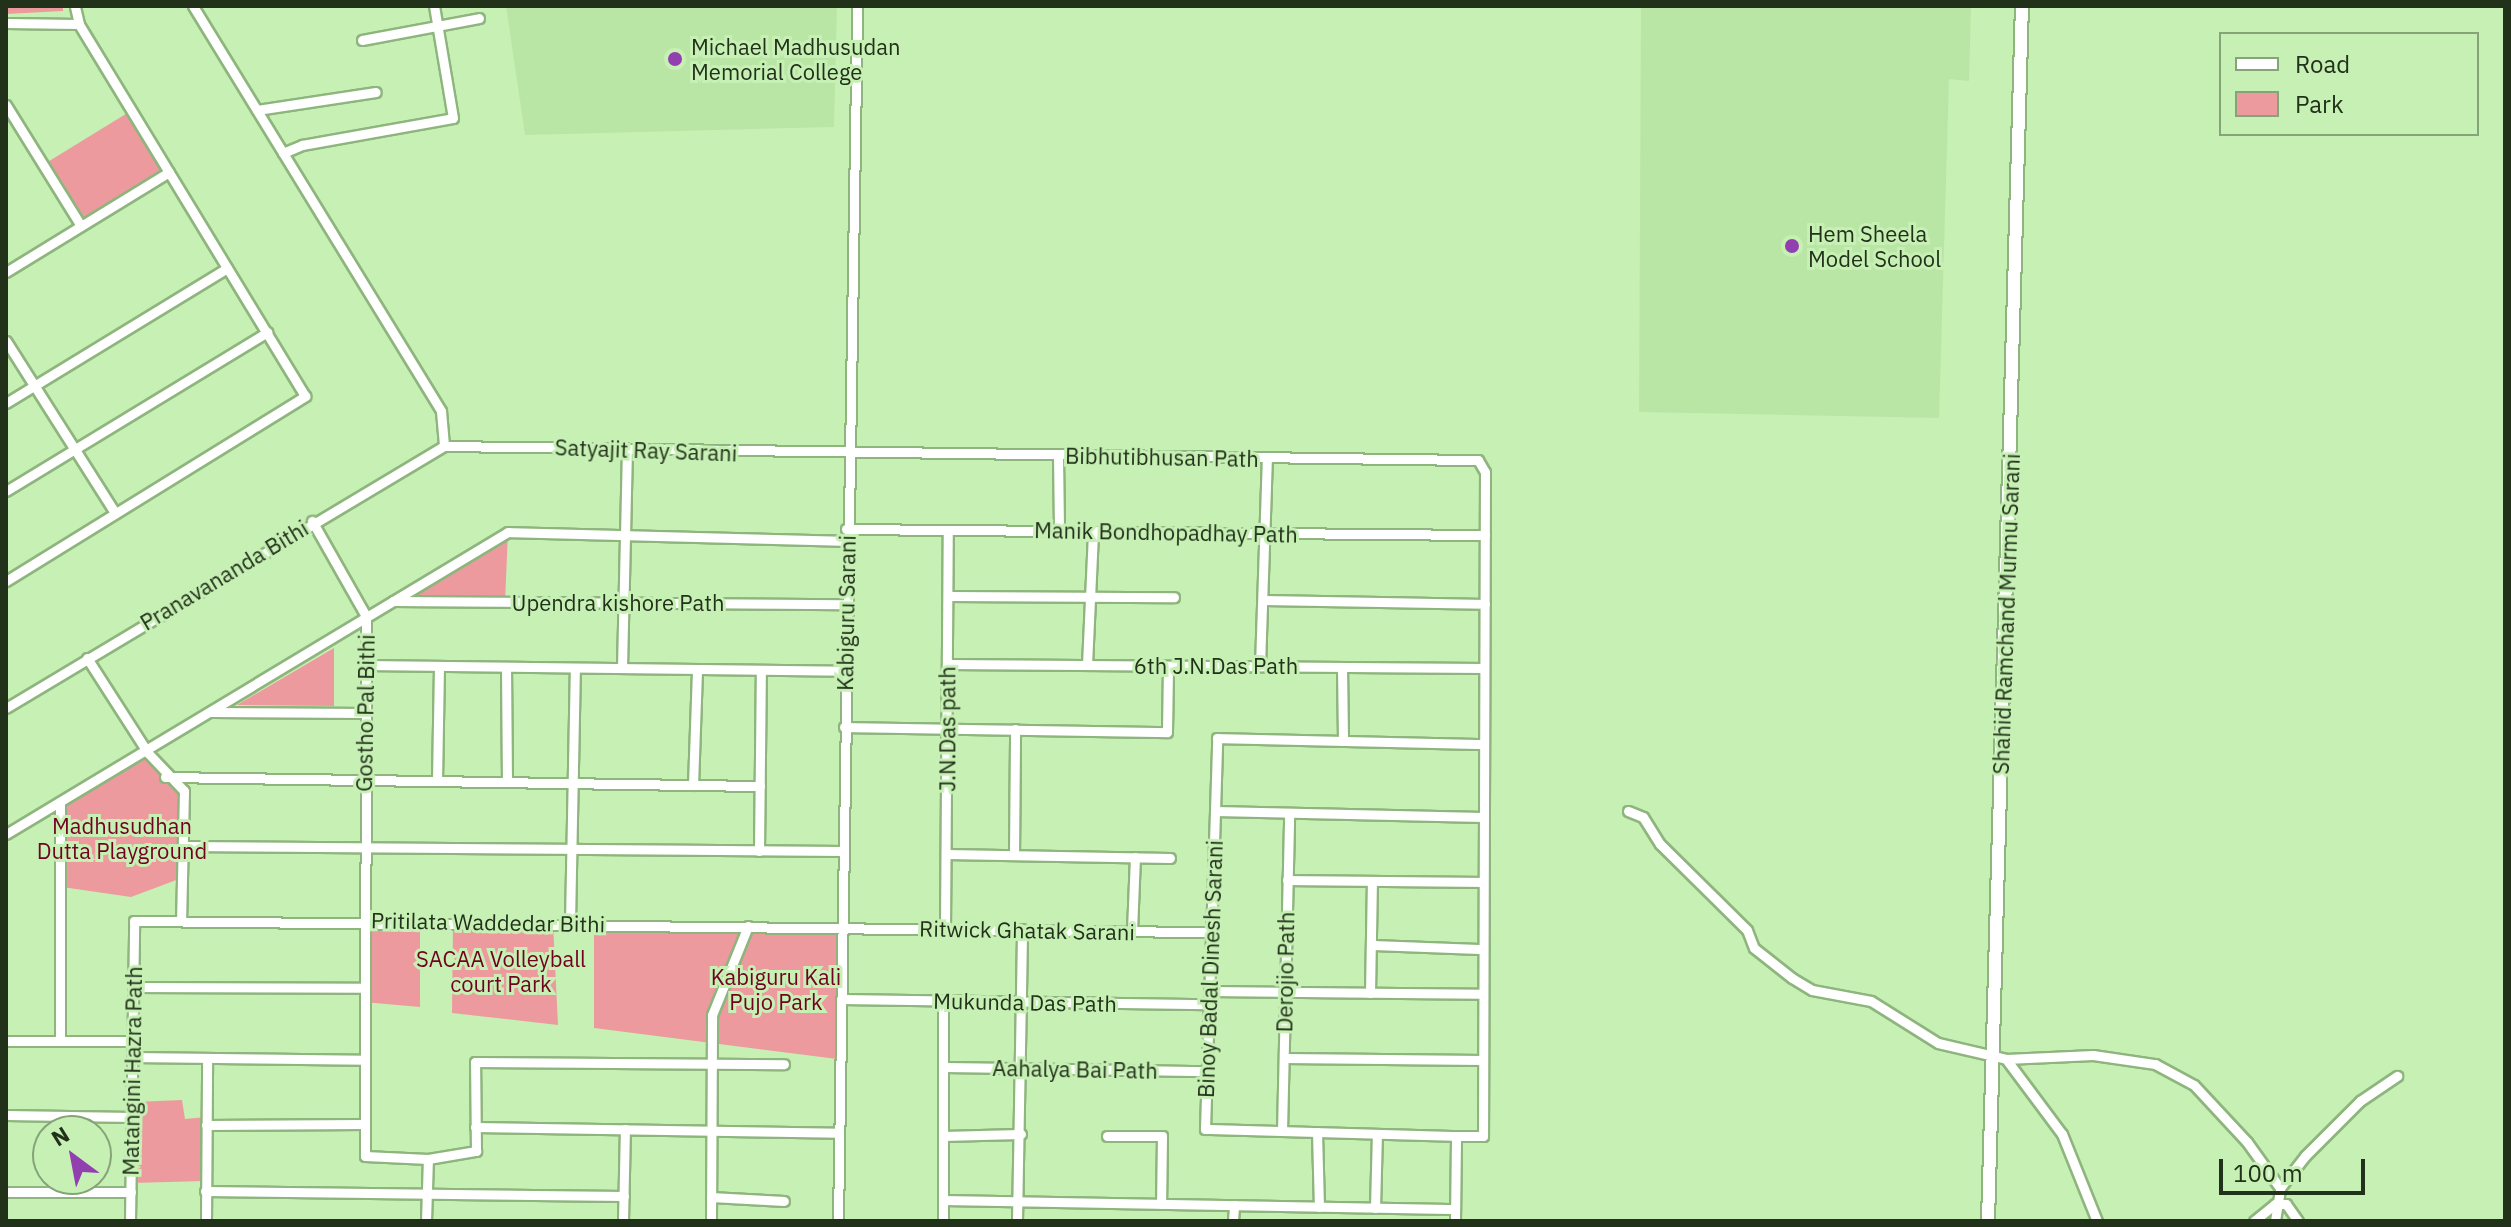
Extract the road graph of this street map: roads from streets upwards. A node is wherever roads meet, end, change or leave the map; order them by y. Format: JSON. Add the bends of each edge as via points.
{"nodes":[{"id":1,"x":75,"y":6,"type":"edge"},
{"id":2,"x":193,"y":6,"type":"edge"},
{"id":3,"x":434,"y":6,"type":"edge"},
{"id":4,"x":857,"y":6,"type":"edge"},
{"id":5,"x":2022,"y":6,"type":"edge"},
{"id":6,"x":479,"y":18,"type":"dead end"},
{"id":7,"x":6,"y":23,"type":"edge"},
{"id":8,"x":79,"y":24,"type":"junction"},
{"id":9,"x":437,"y":26,"type":"junction"},
{"id":10,"x":362,"y":40,"type":"dead end"},
{"id":11,"x":376,"y":92,"type":"dead end"},
{"id":12,"x":6,"y":105,"type":"edge"},
{"id":13,"x":257,"y":110,"type":"junction"},
{"id":14,"x":283,"y":153,"type":"junction"},
{"id":15,"x":169,"y":172,"type":"junction"},
{"id":16,"x":81,"y":226,"type":"junction"},
{"id":17,"x":227,"y":268,"type":"junction"},
{"id":18,"x":6,"y":272,"type":"edge"},
{"id":19,"x":267,"y":332,"type":"junction"},
{"id":20,"x":6,"y":341,"type":"edge"},
{"id":21,"x":35,"y":385,"type":"junction"},
{"id":22,"x":6,"y":403,"type":"edge"},
{"id":23,"x":444,"y":446,"type":"junction"},
{"id":24,"x":75,"y":449,"type":"junction"},
{"id":25,"x":627,"y":450,"type":"junction"},
{"id":26,"x":847,"y":455,"type":"junction"},
{"id":27,"x":1058,"y":456,"type":"junction"},
{"id":28,"x":1267,"y":458,"type":"junction"},
{"id":29,"x":6,"y":491,"type":"edge"},
{"id":30,"x":115,"y":513,"type":"junction"},
{"id":31,"x":312,"y":521,"type":"junction"},
{"id":32,"x":846,"y":529,"type":"junction"},
{"id":33,"x":948,"y":530,"type":"junction"},
{"id":34,"x":1059,"y":531,"type":"junction"},
{"id":35,"x":1093,"y":531,"type":"junction"},
{"id":36,"x":1265,"y":533,"type":"junction"},
{"id":37,"x":627,"y":535,"type":"junction"},
{"id":38,"x":1485,"y":535,"type":"junction"},
{"id":39,"x":846,"y":541,"type":"junction"},
{"id":40,"x":6,"y":581,"type":"edge"},
{"id":41,"x":948,"y":596,"type":"junction"},
{"id":42,"x":1090,"y":597,"type":"junction"},
{"id":43,"x":1174,"y":597,"type":"dead end"},
{"id":44,"x":1263,"y":600,"type":"junction"},
{"id":45,"x":391,"y":601,"type":"junction"},
{"id":46,"x":623,"y":603,"type":"junction"},
{"id":47,"x":846,"y":604,"type":"junction"},
{"id":48,"x":1485,"y":604,"type":"junction"},
{"id":49,"x":366,"y":616,"type":"junction"},
{"id":50,"x":87,"y":658,"type":"junction"},
{"id":51,"x":947,"y":664,"type":"junction"},
{"id":52,"x":365,"y":665,"type":"junction"},
{"id":53,"x":1087,"y":665,"type":"junction"},
{"id":54,"x":439,"y":666,"type":"junction"},
{"id":55,"x":1168,"y":666,"type":"junction"},
{"id":56,"x":1260,"y":666,"type":"junction"},
{"id":57,"x":506,"y":667,"type":"junction"},
{"id":58,"x":1342,"y":667,"type":"junction"},
{"id":59,"x":575,"y":668,"type":"junction"},
{"id":60,"x":622,"y":668,"type":"junction"},
{"id":61,"x":1484,"y":668,"type":"junction"},
{"id":62,"x":697,"y":669,"type":"junction"},
{"id":63,"x":761,"y":670,"type":"junction"},
{"id":64,"x":845,"y":671,"type":"junction"},
{"id":65,"x":6,"y":708,"type":"edge"},
{"id":66,"x":210,"y":712,"type":"junction"},
{"id":67,"x":365,"y":713,"type":"junction"},
{"id":68,"x":844,"y":727,"type":"junction"},
{"id":69,"x":947,"y":728,"type":"junction"},
{"id":70,"x":1015,"y":729,"type":"junction"},
{"id":71,"x":1343,"y":741,"type":"junction"},
{"id":72,"x":1484,"y":744,"type":"junction"},
{"id":73,"x":146,"y":750,"type":"junction"},
{"id":74,"x":165,"y":777,"type":"junction"},
{"id":75,"x":364,"y":780,"type":"junction"},
{"id":76,"x":437,"y":781,"type":"junction"},
{"id":77,"x":507,"y":782,"type":"junction"},
{"id":78,"x":573,"y":783,"type":"junction"},
{"id":79,"x":693,"y":785,"type":"junction"},
{"id":80,"x":760,"y":786,"type":"junction"},
{"id":81,"x":60,"y":802,"type":"junction"},
{"id":82,"x":1215,"y":811,"type":"junction"},
{"id":83,"x":1628,"y":811,"type":"dead end"},
{"id":84,"x":1289,"y":813,"type":"junction"},
{"id":85,"x":1483,"y":817,"type":"junction"},
{"id":86,"x":6,"y":834,"type":"edge"},
{"id":87,"x":183,"y":846,"type":"junction"},
{"id":88,"x":364,"y":848,"type":"junction"},
{"id":89,"x":571,"y":849,"type":"junction"},
{"id":90,"x":759,"y":851,"type":"junction"},
{"id":91,"x":843,"y":851,"type":"junction"},
{"id":92,"x":946,"y":854,"type":"junction"},
{"id":93,"x":1014,"y":855,"type":"junction"},
{"id":94,"x":1135,"y":857,"type":"junction"},
{"id":95,"x":1170,"y":858,"type":"dead end"},
{"id":96,"x":1287,"y":880,"type":"junction"},
{"id":97,"x":1372,"y":881,"type":"junction"},
{"id":98,"x":1482,"y":882,"type":"junction"},
{"id":99,"x":363,"y":919,"type":"junction"},
{"id":100,"x":181,"y":920,"type":"junction"},
{"id":101,"x":134,"y":921,"type":"joint"},
{"id":102,"x":570,"y":923,"type":"junction"},
{"id":103,"x":748,"y":926,"type":"junction"},
{"id":104,"x":842,"y":927,"type":"junction"},
{"id":105,"x":945,"y":929,"type":"junction"},
{"id":106,"x":1022,"y":929,"type":"junction"},
{"id":107,"x":1132,"y":931,"type":"junction"},
{"id":108,"x":1211,"y":932,"type":"junction"},
{"id":109,"x":1371,"y":945,"type":"junction"},
{"id":110,"x":1481,"y":949,"type":"junction"},
{"id":111,"x":133,"y":987,"type":"junction"},
{"id":112,"x":363,"y":988,"type":"junction"},
{"id":113,"x":1209,"y":991,"type":"junction"},
{"id":114,"x":1285,"y":992,"type":"junction"},
{"id":115,"x":1370,"y":993,"type":"junction"},
{"id":116,"x":1481,"y":994,"type":"junction"},
{"id":117,"x":841,"y":999,"type":"junction"},
{"id":118,"x":943,"y":1001,"type":"junction"},
{"id":119,"x":1022,"y":1002,"type":"junction"},
{"id":120,"x":1209,"y":1004,"type":"junction"},
{"id":121,"x":6,"y":1041,"type":"edge"},
{"id":122,"x":60,"y":1041,"type":"junction"},
{"id":123,"x":133,"y":1041,"type":"junction"},
{"id":124,"x":1993,"y":1056,"type":"junction"},
{"id":125,"x":132,"y":1057,"type":"junction"},
{"id":126,"x":207,"y":1058,"type":"junction"},
{"id":127,"x":1284,"y":1058,"type":"junction"},
{"id":128,"x":2006,"y":1059,"type":"junction"},
{"id":129,"x":364,"y":1060,"type":"junction"},
{"id":130,"x":1482,"y":1060,"type":"junction"},
{"id":131,"x":713,"y":1064,"type":"junction"},
{"id":132,"x":784,"y":1064,"type":"dead end"},
{"id":133,"x":943,"y":1067,"type":"junction"},
{"id":134,"x":1021,"y":1068,"type":"junction"},
{"id":135,"x":1207,"y":1071,"type":"junction"},
{"id":136,"x":2397,"y":1076,"type":"dead end"},
{"id":137,"x":6,"y":1115,"type":"edge"},
{"id":138,"x":132,"y":1117,"type":"junction"},
{"id":139,"x":364,"y":1124,"type":"junction"},
{"id":140,"x":206,"y":1125,"type":"junction"},
{"id":141,"x":475,"y":1127,"type":"junction"},
{"id":142,"x":625,"y":1129,"type":"junction"},
{"id":143,"x":712,"y":1131,"type":"junction"},
{"id":144,"x":1282,"y":1131,"type":"junction"},
{"id":145,"x":1317,"y":1132,"type":"junction"},
{"id":146,"x":839,"y":1133,"type":"junction"},
{"id":147,"x":1021,"y":1134,"type":"junction"},
{"id":148,"x":1377,"y":1134,"type":"junction"},
{"id":149,"x":943,"y":1136,"type":"junction"},
{"id":150,"x":1107,"y":1136,"type":"dead end"},
{"id":151,"x":1456,"y":1136,"type":"junction"},
{"id":152,"x":428,"y":1159,"type":"junction"},
{"id":153,"x":2280,"y":1188,"type":"junction"},
{"id":154,"x":205,"y":1191,"type":"junction"},
{"id":155,"x":6,"y":1192,"type":"edge"},
{"id":156,"x":131,"y":1192,"type":"junction"},
{"id":157,"x":427,"y":1193,"type":"junction"},
{"id":158,"x":624,"y":1196,"type":"junction"},
{"id":159,"x":711,"y":1197,"type":"junction"},
{"id":160,"x":943,"y":1200,"type":"junction"},
{"id":161,"x":784,"y":1201,"type":"dead end"},
{"id":162,"x":1017,"y":1202,"type":"junction"},
{"id":163,"x":1161,"y":1204,"type":"junction"},
{"id":164,"x":2275,"y":1204,"type":"junction"},
{"id":165,"x":1234,"y":1205,"type":"junction"},
{"id":166,"x":1319,"y":1207,"type":"junction"},
{"id":167,"x":1375,"y":1208,"type":"junction"},
{"id":168,"x":1455,"y":1209,"type":"junction"},
{"id":169,"x":130,"y":1221,"type":"edge"},
{"id":170,"x":206,"y":1221,"type":"edge"},
{"id":171,"x":426,"y":1221,"type":"edge"},
{"id":172,"x":623,"y":1221,"type":"edge"},
{"id":173,"x":711,"y":1221,"type":"edge"},
{"id":174,"x":838,"y":1221,"type":"edge"},
{"id":175,"x":943,"y":1221,"type":"edge"},
{"id":176,"x":1017,"y":1221,"type":"edge"},
{"id":177,"x":1233,"y":1221,"type":"edge"},
{"id":178,"x":1455,"y":1221,"type":"edge"},
{"id":179,"x":1988,"y":1221,"type":"edge"},
{"id":180,"x":2097,"y":1221,"type":"edge"},
{"id":181,"x":2254,"y":1221,"type":"edge"},
{"id":182,"x":2275,"y":1221,"type":"edge"},
{"id":183,"x":2298,"y":1221,"type":"edge"}],
"edges":[{"from":1,"to":8,"type":"street"},
{"from":2,"to":13,"type":"street"},
{"from":3,"to":9,"type":"street"},
{"from":4,"to":26,"type":"street","name":"Kabiguru Sarani"},
{"from":5,"to":124,"type":"street","name":"Shahid Ramchand Murmu Sarani"},
{"from":6,"to":9,"type":"street"},
{"from":7,"to":8,"type":"street"},
{"from":8,"to":15,"type":"street"},
{"from":9,"to":10,"type":"street"},
{"from":9,"to":14,"type":"street","via":[[453,118]]},
{"from":11,"to":13,"type":"street"},
{"from":12,"to":16,"type":"street"},
{"from":13,"to":14,"type":"street"},
{"from":14,"to":23,"type":"street","via":[[441,411]]},
{"from":15,"to":16,"type":"street"},
{"from":15,"to":17,"type":"street"},
{"from":16,"to":18,"type":"street"},
{"from":17,"to":19,"type":"street"},
{"from":17,"to":21,"type":"street"},
{"from":19,"to":24,"type":"street"},
{"from":19,"to":30,"type":"street","via":[[305,396]]},
{"from":20,"to":21,"type":"street"},
{"from":21,"to":22,"type":"street"},
{"from":21,"to":24,"type":"street"},
{"from":23,"to":25,"type":"street","name":"Satyajit Ray Sarani"},
{"from":23,"to":31,"type":"street","name":"Pranavananda Bithi"},
{"from":24,"to":29,"type":"street"},
{"from":24,"to":30,"type":"street"},
{"from":25,"to":26,"type":"street","name":"Satyajit Ray Sarani"},
{"from":25,"to":37,"type":"street"},
{"from":26,"to":27,"type":"street","name":"Bibhutibhusan Path"},
{"from":26,"to":32,"type":"street","name":"Kabiguru Sarani"},
{"from":27,"to":28,"type":"street","name":"Bibhutibhusan Path"},
{"from":27,"to":34,"type":"street"},
{"from":28,"to":36,"type":"street"},
{"from":28,"to":38,"type":"street","name":"Bibhutibhusan Path","via":[[1478,460],[1485,472]]},
{"from":30,"to":40,"type":"street"},
{"from":31,"to":49,"type":"street","name":"Gostho Pal Bithi"},
{"from":31,"to":50,"type":"street","name":"Pranavananda Bithi"},
{"from":32,"to":33,"type":"street","name":"Manik Bondhopadhay Path"},
{"from":32,"to":39,"type":"street","name":"Kabiguru Sarani"},
{"from":33,"to":34,"type":"street","name":"Manik Bondhopadhay Path"},
{"from":33,"to":41,"type":"street","name":"J.N.Das path"},
{"from":34,"to":35,"type":"street","name":"Manik Bondhopadhay Path"},
{"from":35,"to":36,"type":"street","name":"Manik Bondhopadhay Path"},
{"from":35,"to":42,"type":"street"},
{"from":36,"to":38,"type":"street","name":"Manik Bondhopadhay Path"},
{"from":36,"to":44,"type":"street"},
{"from":37,"to":39,"type":"street"},
{"from":37,"to":45,"type":"street","via":[[508,532]]},
{"from":37,"to":46,"type":"street"},
{"from":38,"to":48,"type":"street"},
{"from":39,"to":47,"type":"street","name":"Kabiguru Sarani"},
{"from":41,"to":42,"type":"street"},
{"from":41,"to":51,"type":"street","name":"J.N.Das path"},
{"from":42,"to":43,"type":"street"},
{"from":42,"to":53,"type":"street"},
{"from":44,"to":48,"type":"street"},
{"from":44,"to":56,"type":"street"},
{"from":45,"to":46,"type":"street","name":"Upendra kishore Path"},
{"from":45,"to":49,"type":"street"},
{"from":46,"to":47,"type":"street","name":"Upendra kishore Path"},
{"from":46,"to":60,"type":"street"},
{"from":47,"to":64,"type":"street","name":"Kabiguru Sarani"},
{"from":48,"to":61,"type":"street"},
{"from":49,"to":52,"type":"street","name":"Gostho Pal Bithi"},
{"from":49,"to":66,"type":"street"},
{"from":50,"to":65,"type":"street","name":"Pranavananda Bithi"},
{"from":50,"to":73,"type":"street"},
{"from":51,"to":53,"type":"street","name":"6th J.N.Das Path"},
{"from":51,"to":69,"type":"street","name":"J.N.Das path"},
{"from":52,"to":54,"type":"street"},
{"from":52,"to":67,"type":"street","name":"Gostho Pal Bithi"},
{"from":53,"to":55,"type":"street","name":"6th J.N.Das Path"},
{"from":54,"to":57,"type":"street"},
{"from":54,"to":76,"type":"street"},
{"from":55,"to":56,"type":"street","name":"6th J.N.Das Path"},
{"from":55,"to":70,"type":"street","via":[[1167,732]]},
{"from":56,"to":58,"type":"street","name":"6th J.N.Das Path"},
{"from":57,"to":59,"type":"street"},
{"from":57,"to":77,"type":"street"},
{"from":58,"to":61,"type":"street","name":"6th J.N.Das Path"},
{"from":58,"to":71,"type":"street"},
{"from":59,"to":60,"type":"street"},
{"from":59,"to":78,"type":"street"},
{"from":60,"to":62,"type":"street"},
{"from":61,"to":72,"type":"street"},
{"from":62,"to":63,"type":"street"},
{"from":62,"to":79,"type":"street"},
{"from":63,"to":64,"type":"street"},
{"from":63,"to":80,"type":"street"},
{"from":64,"to":68,"type":"street","name":"Kabiguru Sarani"},
{"from":66,"to":67,"type":"street"},
{"from":66,"to":73,"type":"street"},
{"from":67,"to":75,"type":"street","name":"Gostho Pal Bithi"},
{"from":68,"to":69,"type":"street"},
{"from":68,"to":91,"type":"street","name":"Kabiguru Sarani"},
{"from":69,"to":70,"type":"street"},
{"from":69,"to":92,"type":"street","name":"J.N.Das path"},
{"from":70,"to":93,"type":"street"},
{"from":71,"to":72,"type":"street","name":"Binoy Badal Dinesh Sarani"},
{"from":71,"to":82,"type":"street","name":"Binoy Badal Dinesh Sarani","via":[[1217,738]]},
{"from":72,"to":85,"type":"street"},
{"from":73,"to":74,"type":"street"},
{"from":73,"to":81,"type":"street"},
{"from":74,"to":75,"type":"street"},
{"from":74,"to":87,"type":"street","via":[[184,791]]},
{"from":75,"to":76,"type":"street"},
{"from":75,"to":88,"type":"street","name":"Gostho Pal Bithi"},
{"from":76,"to":77,"type":"street"},
{"from":77,"to":78,"type":"street"},
{"from":78,"to":79,"type":"street"},
{"from":78,"to":89,"type":"street"},
{"from":79,"to":80,"type":"street"},
{"from":80,"to":90,"type":"street"},
{"from":81,"to":86,"type":"street"},
{"from":81,"to":122,"type":"street"},
{"from":82,"to":84,"type":"street"},
{"from":82,"to":108,"type":"street","name":"Binoy Badal Dinesh Sarani"},
{"from":83,"to":124,"type":"street","via":[[1643,817],[1660,844],[1747,930],[1754,948],[1792,978],[1812,990],[1871,1001],[1925,1038]]},
{"from":84,"to":85,"type":"street"},
{"from":84,"to":96,"type":"street","name":"Derojio Path"},
{"from":85,"to":98,"type":"street"},
{"from":87,"to":88,"type":"street"},
{"from":87,"to":100,"type":"street"},
{"from":88,"to":89,"type":"street"},
{"from":88,"to":99,"type":"street","name":"Gostho Pal Bithi"},
{"from":89,"to":90,"type":"street"},
{"from":89,"to":102,"type":"street"},
{"from":90,"to":91,"type":"street"},
{"from":91,"to":104,"type":"street","name":"Kabiguru Sarani"},
{"from":92,"to":93,"type":"street"},
{"from":92,"to":105,"type":"street","name":"J.N.Das path"},
{"from":93,"to":94,"type":"street"},
{"from":94,"to":95,"type":"street"},
{"from":94,"to":107,"type":"street"},
{"from":96,"to":97,"type":"street"},
{"from":96,"to":114,"type":"street","name":"Derojio Path"},
{"from":97,"to":98,"type":"street"},
{"from":97,"to":109,"type":"street"},
{"from":98,"to":110,"type":"street"},
{"from":99,"to":100,"type":"street","name":"Pritilata Waddedar Bithi"},
{"from":99,"to":102,"type":"street","name":"Pritilata Waddedar Bithi"},
{"from":99,"to":112,"type":"street","name":"Gostho Pal Bithi"},
{"from":100,"to":101,"type":"street","name":"Pritilata Waddedar Bithi"},
{"from":101,"to":111,"type":"street","name":"Matangini Hazra Path"},
{"from":102,"to":103,"type":"street","name":"Pritilata Waddedar Bithi"},
{"from":103,"to":104,"type":"street","name":"Pritilata Waddedar Bithi"},
{"from":103,"to":131,"type":"street","via":[[712,1015]]},
{"from":104,"to":105,"type":"street","name":"Ritwick Ghatak Sarani"},
{"from":104,"to":117,"type":"street","name":"Kabiguru Sarani"},
{"from":105,"to":106,"type":"street","name":"Ritwick Ghatak Sarani"},
{"from":106,"to":107,"type":"street","name":"Ritwick Ghatak Sarani"},
{"from":106,"to":119,"type":"street"},
{"from":107,"to":108,"type":"street","name":"Ritwick Ghatak Sarani"},
{"from":108,"to":113,"type":"street","name":"Binoy Badal Dinesh Sarani"},
{"from":109,"to":110,"type":"street"},
{"from":109,"to":115,"type":"street"},
{"from":110,"to":116,"type":"street"},
{"from":111,"to":112,"type":"street"},
{"from":111,"to":123,"type":"street","name":"Matangini Hazra Path"},
{"from":112,"to":129,"type":"street","name":"Gostho Pal Bithi"},
{"from":113,"to":114,"type":"street"},
{"from":113,"to":120,"type":"street","name":"Binoy Badal Dinesh Sarani"},
{"from":114,"to":115,"type":"street"},
{"from":114,"to":127,"type":"street","name":"Derojio Path"},
{"from":115,"to":116,"type":"street"},
{"from":116,"to":130,"type":"street"},
{"from":117,"to":118,"type":"street","name":"Mukunda Das Path"},
{"from":117,"to":146,"type":"street","name":"Kabiguru Sarani"},
{"from":118,"to":119,"type":"street","name":"Mukunda Das Path"},
{"from":118,"to":133,"type":"street"},
{"from":119,"to":120,"type":"street","name":"Mukunda Das Path"},
{"from":119,"to":134,"type":"street"},
{"from":120,"to":135,"type":"street","name":"Binoy Badal Dinesh Sarani"},
{"from":121,"to":122,"type":"street"},
{"from":122,"to":123,"type":"street"},
{"from":123,"to":125,"type":"street","name":"Matangini Hazra Path"},
{"from":124,"to":128,"type":"street"},
{"from":124,"to":179,"type":"street","name":"Shahid Ramchand Murmu Sarani"},
{"from":125,"to":126,"type":"street"},
{"from":125,"to":138,"type":"street","name":"Matangini Hazra Path"},
{"from":126,"to":129,"type":"street"},
{"from":126,"to":140,"type":"street"},
{"from":127,"to":130,"type":"street"},
{"from":127,"to":144,"type":"street","name":"Derojio Path"},
{"from":128,"to":153,"type":"street","via":[[2093,1055],[2155,1064],[2194,1085],[2247,1142]]},
{"from":128,"to":180,"type":"street","via":[[2062,1134]]},
{"from":129,"to":139,"type":"street","name":"Gostho Pal Bithi"},
{"from":130,"to":151,"type":"street","via":[[1483,1136]]},
{"from":131,"to":132,"type":"street"},
{"from":131,"to":141,"type":"street","via":[[475,1062]]},
{"from":131,"to":143,"type":"street"},
{"from":133,"to":134,"type":"street","name":"Aahalya Bai Path"},
{"from":133,"to":149,"type":"street"},
{"from":134,"to":135,"type":"street","name":"Aahalya Bai Path"},
{"from":134,"to":147,"type":"street"},
{"from":135,"to":144,"type":"street","name":"Binoy Badal Dinesh Sarani","via":[[1205,1129]]},
{"from":136,"to":153,"type":"street","via":[[2360,1101]]},
{"from":137,"to":138,"type":"street"},
{"from":138,"to":156,"type":"street","name":"Matangini Hazra Path"},
{"from":139,"to":140,"type":"street"},
{"from":139,"to":152,"type":"street","name":"Gostho Pal Bithi","via":[[365,1156]]},
{"from":140,"to":154,"type":"street"},
{"from":141,"to":142,"type":"street"},
{"from":141,"to":152,"type":"street","via":[[476,1151]]},
{"from":142,"to":143,"type":"street"},
{"from":142,"to":158,"type":"street"},
{"from":143,"to":146,"type":"street"},
{"from":143,"to":159,"type":"street"},
{"from":144,"to":145,"type":"street","name":"Binoy Badal Dinesh Sarani"},
{"from":145,"to":148,"type":"street","name":"Binoy Badal Dinesh Sarani"},
{"from":145,"to":166,"type":"street"},
{"from":146,"to":174,"type":"street","name":"Kabiguru Sarani"},
{"from":147,"to":149,"type":"street"},
{"from":147,"to":162,"type":"street"},
{"from":148,"to":151,"type":"street","name":"Binoy Badal Dinesh Sarani"},
{"from":148,"to":167,"type":"street"},
{"from":149,"to":160,"type":"street"},
{"from":150,"to":163,"type":"street","via":[[1162,1136]]},
{"from":151,"to":168,"type":"street"},
{"from":152,"to":157,"type":"street"},
{"from":153,"to":164,"type":"street"},
{"from":154,"to":157,"type":"street"},
{"from":154,"to":170,"type":"street"},
{"from":155,"to":156,"type":"street"},
{"from":156,"to":169,"type":"street","name":"Matangini Hazra Path"},
{"from":157,"to":158,"type":"street"},
{"from":157,"to":171,"type":"street"},
{"from":158,"to":172,"type":"street"},
{"from":159,"to":161,"type":"street"},
{"from":159,"to":173,"type":"street"},
{"from":160,"to":162,"type":"street"},
{"from":160,"to":175,"type":"street"},
{"from":162,"to":163,"type":"street"},
{"from":162,"to":176,"type":"street"},
{"from":163,"to":165,"type":"street"},
{"from":164,"to":181,"type":"street"},
{"from":164,"to":182,"type":"street"},
{"from":164,"to":183,"type":"street","via":[[2286,1204]]},
{"from":165,"to":166,"type":"street"},
{"from":165,"to":177,"type":"street"},
{"from":166,"to":167,"type":"street"},
{"from":167,"to":168,"type":"street"},
{"from":168,"to":178,"type":"street"}]}
